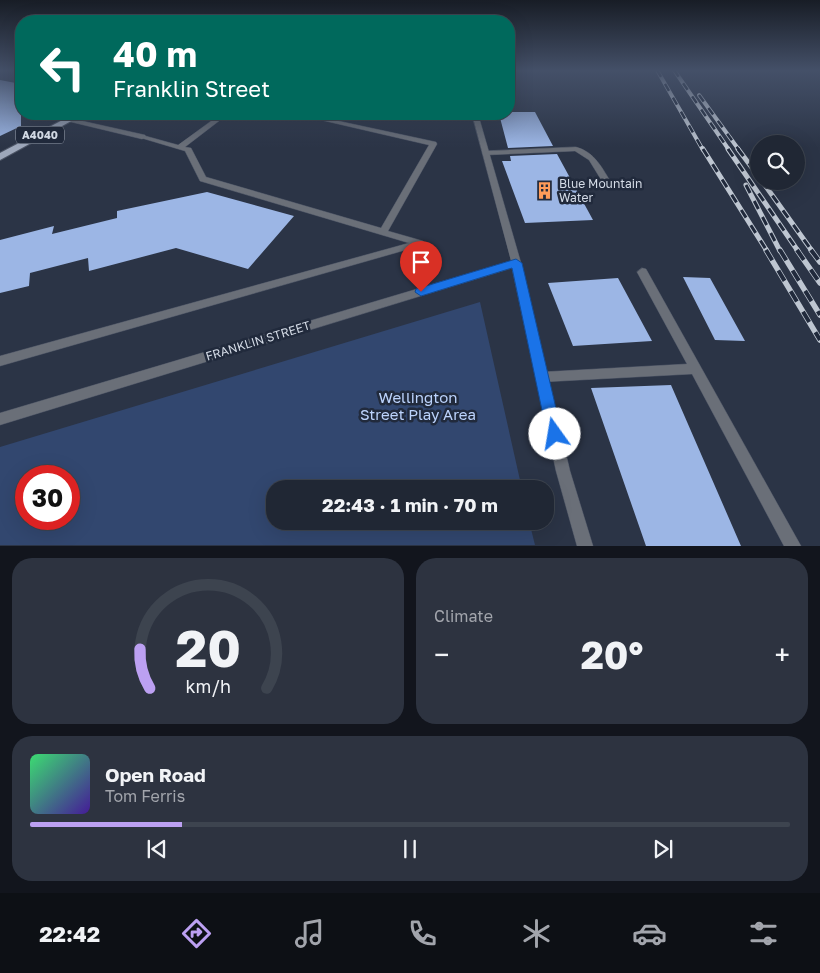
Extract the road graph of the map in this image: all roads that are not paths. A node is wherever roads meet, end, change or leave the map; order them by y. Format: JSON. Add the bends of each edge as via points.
{"nodes":[{"id":1,"x":69,"y":120,"type":"joint"},
{"id":2,"x":217,"y":120,"type":"edge"},
{"id":3,"x":325,"y":120,"type":"edge"},
{"id":4,"x":477,"y":120,"type":"edge"},
{"id":5,"x":180,"y":148,"type":"junction"},
{"id":6,"x":486,"y":153,"type":"junction"},
{"id":7,"x":0,"y":157,"type":"edge"},
{"id":8,"x":608,"y":184,"type":"dead end"},
{"id":9,"x":383,"y":232,"type":"junction"},
{"id":10,"x":516,"y":263,"type":"junction"},
{"id":11,"x":642,"y":272,"type":"dead end"},
{"id":12,"x":0,"y":361,"type":"edge"},
{"id":13,"x":695,"y":369,"type":"junction"},
{"id":14,"x":542,"y":377,"type":"junction"},
{"id":15,"x":0,"y":419,"type":"edge"},
{"id":16,"x":585,"y":546,"type":"edge"},
{"id":17,"x":794,"y":546,"type":"edge"}],
"edges":[{"from":1,"to":5,"type":"street"},
{"from":1,"to":7,"type":"main road","number":"A4040"},
{"from":2,"to":5,"type":"street"},
{"from":3,"to":9,"type":"street","via":[[433,144]]},
{"from":4,"to":6,"type":"street"},
{"from":5,"to":9,"type":"street","via":[[188,150],[203,179]]},
{"from":6,"to":8,"type":"street","via":[[584,151]]},
{"from":6,"to":10,"type":"street"},
{"from":9,"to":12,"type":"street","via":[[420,243]]},
{"from":10,"to":14,"type":"street"},
{"from":10,"to":15,"type":"street","name":"FRANKLIN STREET"},
{"from":11,"to":13,"type":"street"},
{"from":13,"to":14,"type":"street"},
{"from":13,"to":17,"type":"street"},
{"from":14,"to":16,"type":"street","via":[[563,471]]}]}
